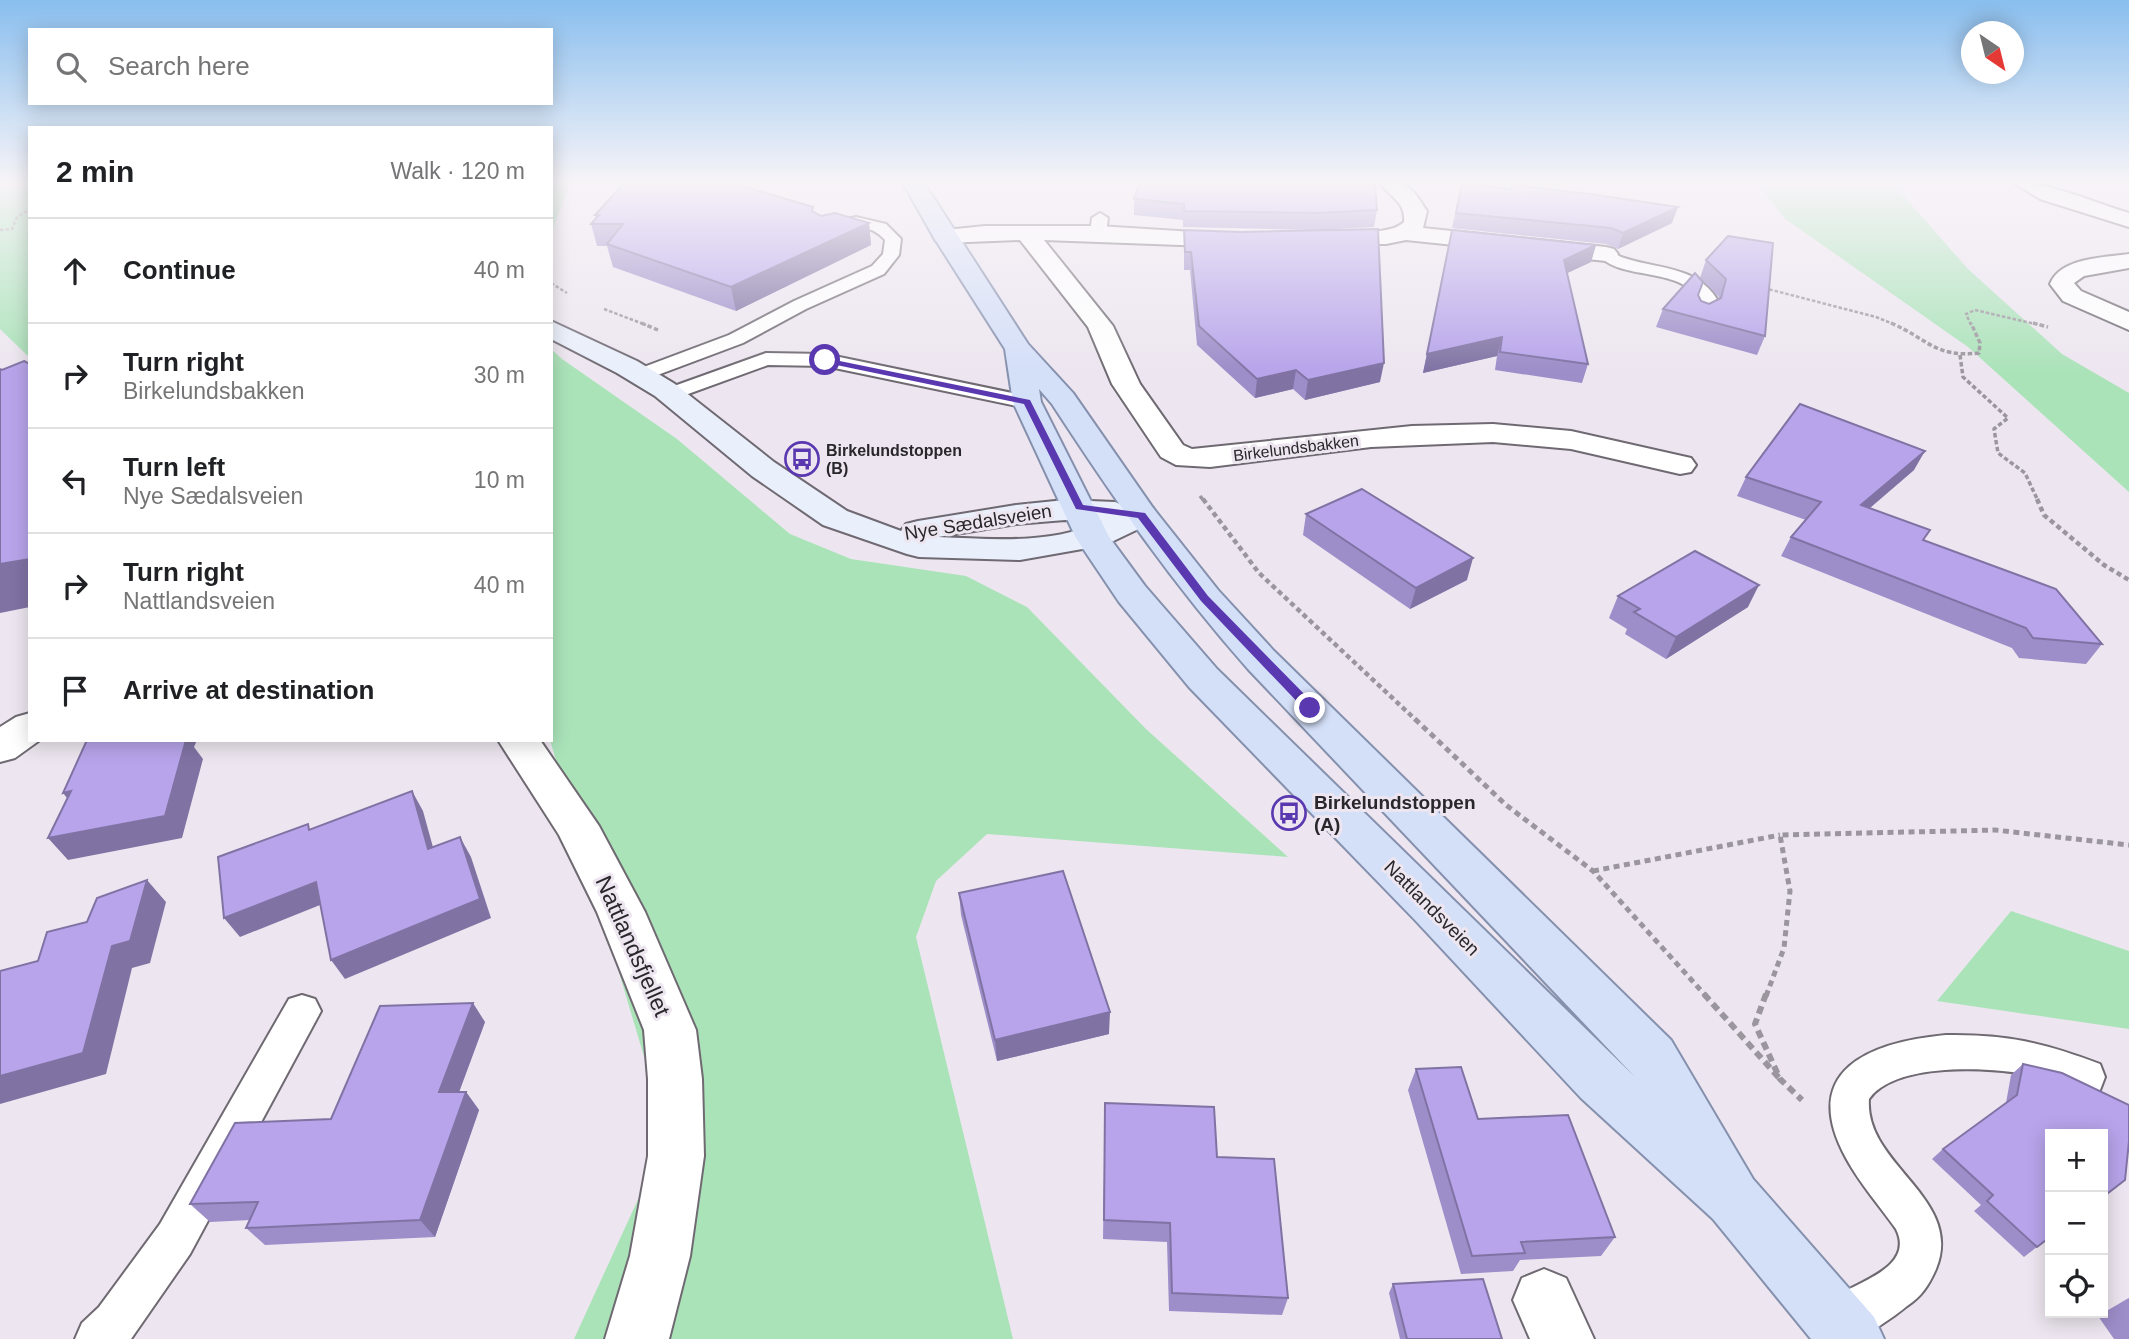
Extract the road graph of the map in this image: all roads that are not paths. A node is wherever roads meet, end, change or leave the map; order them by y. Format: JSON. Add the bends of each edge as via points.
{"nodes":[{"id":1,"x":892,"y":245,"type":"edge"},
{"id":2,"x":950,"y":245,"type":"edge"},
{"id":3,"x":1037,"y":245,"type":"edge"},
{"id":4,"x":1525,"y":245,"type":"edge"},
{"id":5,"x":1606,"y":254,"type":"joint"},
{"id":6,"x":2129,"y":261,"type":"edge"},
{"id":7,"x":1703,"y":314,"type":"edge"},
{"id":8,"x":2129,"y":322,"type":"edge"},
{"id":9,"x":553,"y":330,"type":"edge"},
{"id":10,"x":816,"y":341,"type":"dead end"},
{"id":11,"x":1018,"y":349,"type":"junction"},
{"id":12,"x":766,"y":359,"type":"junction"},
{"id":13,"x":640,"y":375,"type":"junction"},
{"id":14,"x":670,"y":394,"type":"junction"},
{"id":15,"x":1027,"y":402,"type":"junction"},
{"id":16,"x":1680,"y":465,"type":"dead end"},
{"id":17,"x":1141,"y":515,"type":"junction"},
{"id":18,"x":1086,"y":523,"type":"junction"},
{"id":19,"x":28,"y":728,"type":"edge"},
{"id":20,"x":518,"y":742,"type":"edge"},
{"id":21,"x":0,"y":747,"type":"edge"},
{"id":22,"x":302,"y":1011,"type":"dead end"},
{"id":23,"x":2086,"y":1077,"type":"dead end"},
{"id":24,"x":1733,"y":1199,"type":"junction"},
{"id":25,"x":1846,"y":1331,"type":"edge"},
{"id":26,"x":99,"y":1339,"type":"edge"},
{"id":27,"x":637,"y":1339,"type":"edge"}],
"edges":[{"from":1,"to":13,"type":"lane","via":[[891,255],[878,270],[736,339]]},
{"from":2,"to":11,"type":"main road"},
{"from":3,"to":16,"type":"street","name":"Birkelundsbakken","via":[[1100,326],[1126,384],[1157,433],[1172,452],[1187,458],[1411,434],[1473,433],[1588,442]]},
{"from":4,"to":5,"type":"street"},
{"from":5,"to":7,"type":"lane","via":[[1703,289],[1708,299]]},
{"from":6,"to":8,"type":"street","via":[[2077,270],[2065,275],[2062,284],[2073,296]]},
{"from":9,"to":13,"type":"main road","name":"Nye Sædalsveien"},
{"from":10,"to":12,"type":"lane"},
{"from":11,"to":15,"type":"main road"},
{"from":11,"to":17,"type":"main road","via":[[1063,399]]},
{"from":12,"to":14,"type":"lane"},
{"from":12,"to":15,"type":"lane","via":[[825,360]]},
{"from":13,"to":14,"type":"main road","name":"Nye Sædalsveien"},
{"from":14,"to":18,"type":"main road","name":"Nye Sædalsveien","via":[[763,469],[835,518],[860,529],[919,547],[1020,550]]},
{"from":15,"to":18,"type":"main road"},
{"from":17,"to":18,"type":"main road","name":"Nye Sædalsveien"},
{"from":17,"to":24,"type":"main road","name":"Nattlandsveien","via":[[1205,598],[1261,660],[1653,1057]]},
{"from":18,"to":24,"type":"main road","name":"Nattlandsveien","via":[[1132,593],[1203,678],[1600,1080]]},
{"from":19,"to":21,"type":"street"},
{"from":20,"to":27,"type":"street","name":"Nattlandsfjellet","via":[[577,826],[621,912],[670,1030],[676,1156],[660,1256]]},
{"from":22,"to":26,"type":"lane","via":[[175,1239]]},
{"from":23,"to":25,"type":"lane","name":"Nattlandsveien","via":[[2021,1056],[1955,1054],[1914,1057],[1857,1083],[1847,1107],[1853,1132],[1914,1220],[1920,1236],[1917,1264],[1906,1281]]},
{"from":24,"to":25,"type":"main road","name":"Nattlandsveien"}]}
